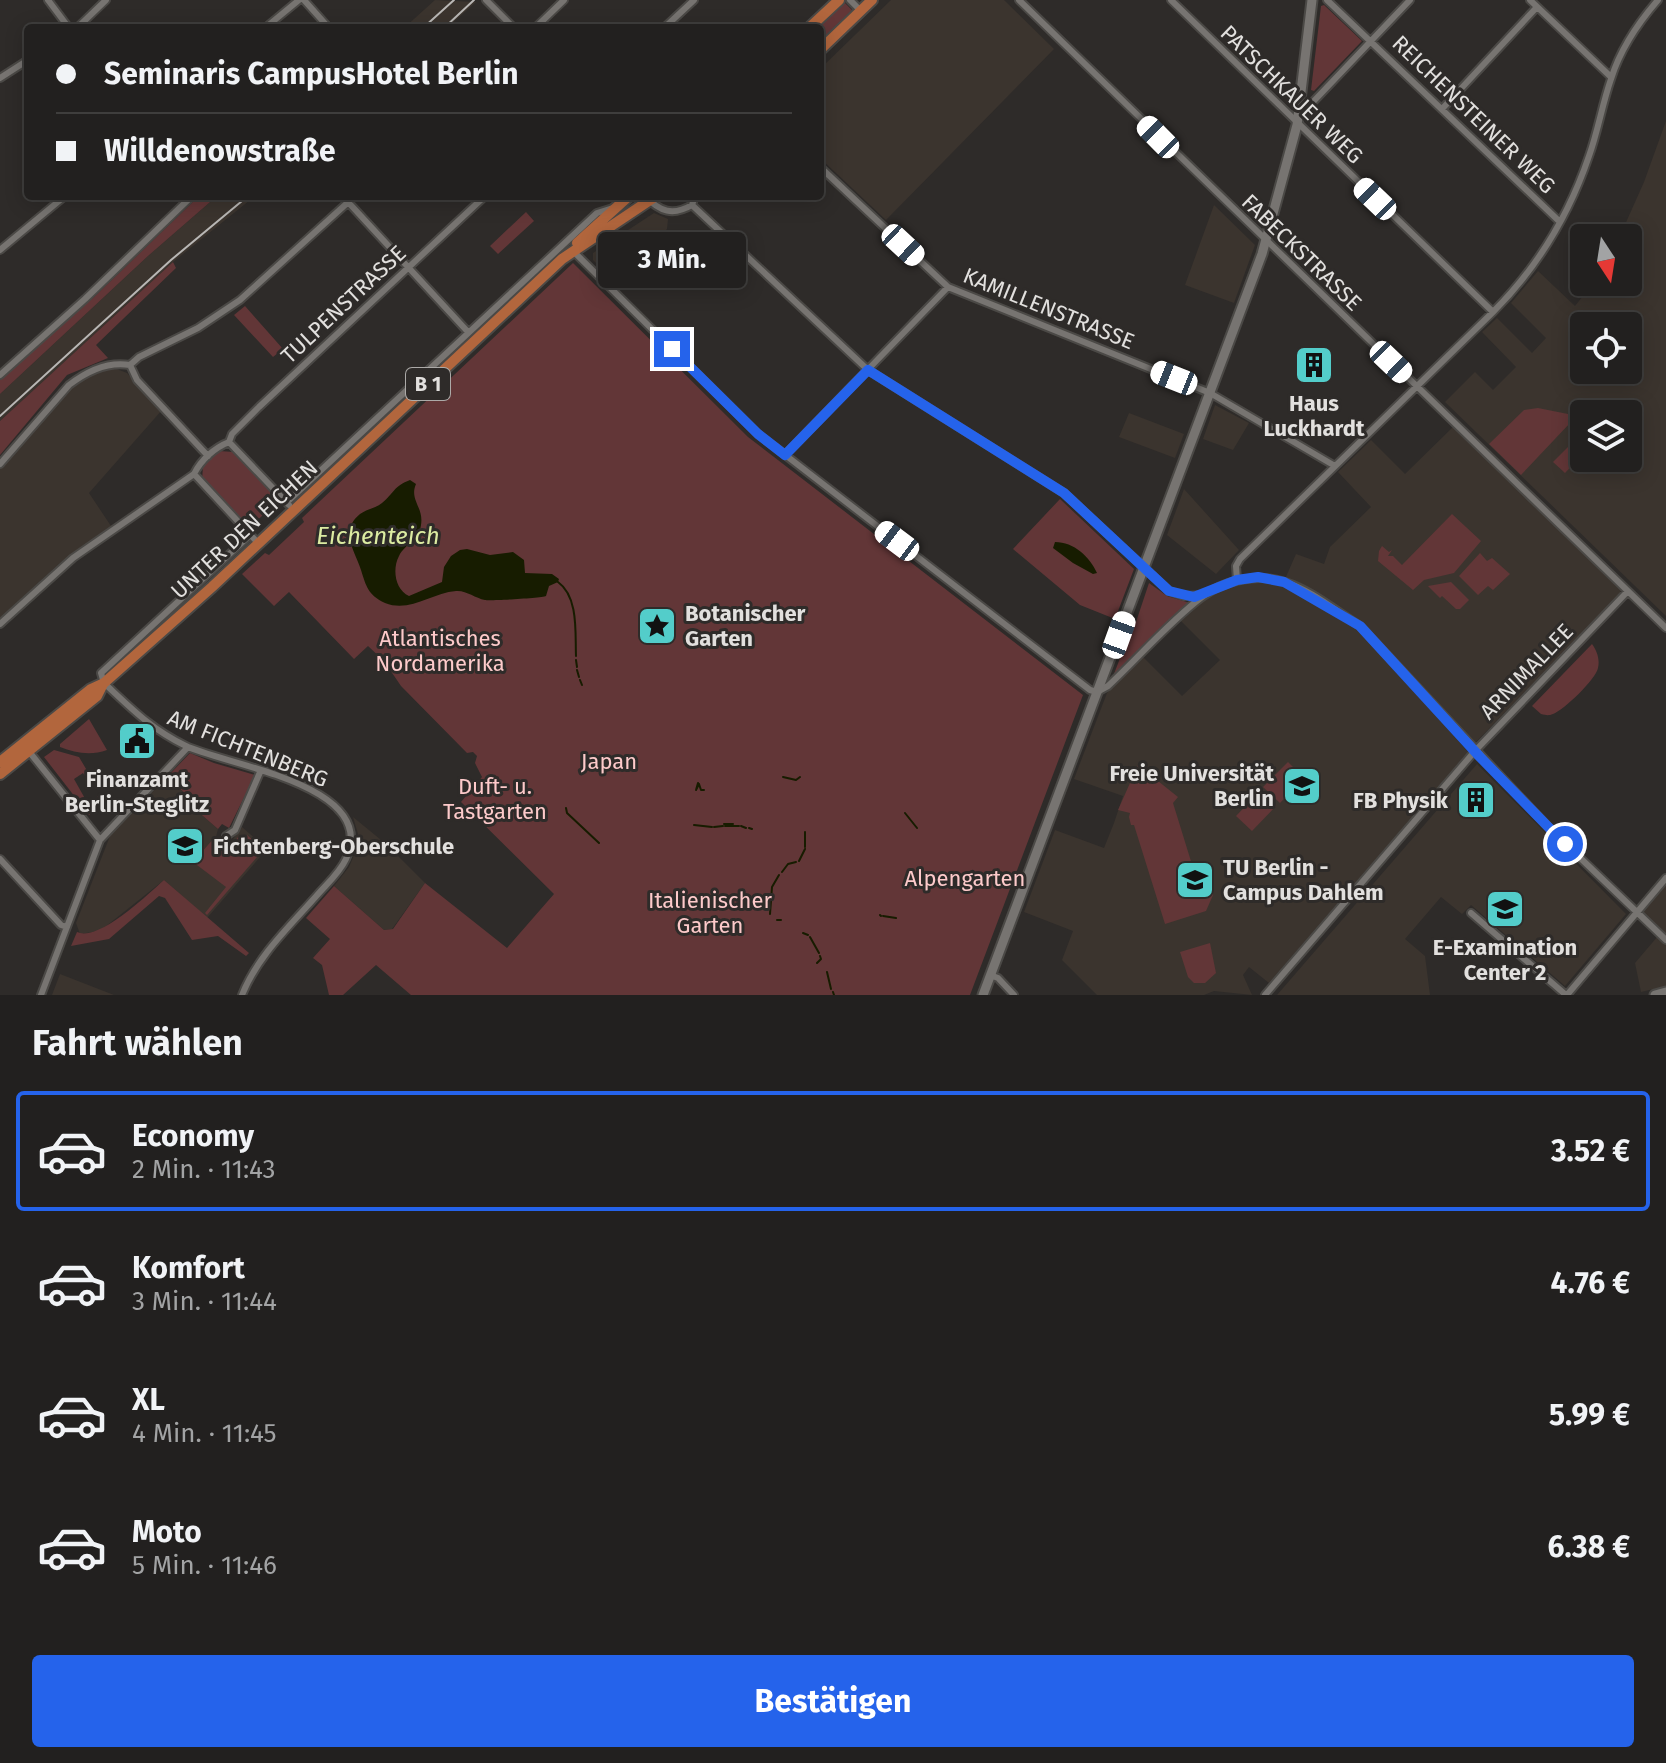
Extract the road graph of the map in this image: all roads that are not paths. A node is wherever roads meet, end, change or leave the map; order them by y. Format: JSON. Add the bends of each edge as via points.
{"nodes":[{"id":1,"x":48,"y":0,"type":"edge"},
{"id":2,"x":106,"y":0,"type":"edge"},
{"id":3,"x":302,"y":0,"type":"edge"},
{"id":4,"x":564,"y":0,"type":"edge"},
{"id":5,"x":694,"y":0,"type":"edge"},
{"id":6,"x":839,"y":0,"type":"edge"},
{"id":7,"x":850,"y":0,"type":"edge"},
{"id":8,"x":872,"y":0,"type":"edge"},
{"id":9,"x":1019,"y":0,"type":"edge"},
{"id":10,"x":1171,"y":0,"type":"edge"},
{"id":11,"x":1312,"y":0,"type":"edge"},
{"id":12,"x":1327,"y":0,"type":"edge"},
{"id":13,"x":1410,"y":0,"type":"edge"},
{"id":14,"x":1530,"y":0,"type":"edge"},
{"id":15,"x":1658,"y":0,"type":"edge"},
{"id":16,"x":488,"y":2,"type":"edge"},
{"id":17,"x":1537,"y":7,"type":"junction"},
{"id":18,"x":861,"y":11,"type":"junction"},
{"id":19,"x":66,"y":24,"type":"edge"},
{"id":20,"x":81,"y":24,"type":"edge"},
{"id":21,"x":270,"y":24,"type":"edge"},
{"id":22,"x":325,"y":24,"type":"edge"},
{"id":23,"x":510,"y":24,"type":"edge"},
{"id":24,"x":539,"y":24,"type":"edge"},
{"id":25,"x":668,"y":24,"type":"edge"},
{"id":26,"x":813,"y":24,"type":"edge"},
{"id":27,"x":1370,"y":41,"type":"junction"},
{"id":28,"x":824,"y":46,"type":"edge"},
{"id":29,"x":24,"y":63,"type":"edge"},
{"id":30,"x":1611,"y":77,"type":"junction"},
{"id":31,"x":0,"y":78,"type":"edge"},
{"id":32,"x":1300,"y":104,"type":"junction"},
{"id":33,"x":1442,"y":109,"type":"junction"},
{"id":34,"x":1297,"y":125,"type":"junction"},
{"id":35,"x":824,"y":171,"type":"edge"},
{"id":36,"x":60,"y":200,"type":"edge"},
{"id":37,"x":188,"y":200,"type":"edge"},
{"id":38,"x":350,"y":200,"type":"edge"},
{"id":39,"x":481,"y":200,"type":"edge"},
{"id":40,"x":624,"y":200,"type":"edge"},
{"id":41,"x":646,"y":200,"type":"edge"},
{"id":42,"x":652,"y":200,"type":"edge"},
{"id":43,"x":694,"y":200,"type":"edge"},
{"id":44,"x":348,"y":202,"type":"junction"},
{"id":45,"x":692,"y":205,"type":"junction"},
{"id":46,"x":616,"y":207,"type":"junction"},
{"id":47,"x":1560,"y":222,"type":"junction"},
{"id":48,"x":1266,"y":242,"type":"junction"},
{"id":49,"x":0,"y":250,"type":"edge"},
{"id":50,"x":570,"y":253,"type":"junction"},
{"id":51,"x":409,"y":267,"type":"junction"},
{"id":52,"x":948,"y":287,"type":"junction"},
{"id":53,"x":1493,"y":312,"type":"junction"},
{"id":54,"x":468,"y":332,"type":"junction"},
{"id":55,"x":130,"y":365,"type":"junction"},
{"id":56,"x":868,"y":370,"type":"junction"},
{"id":57,"x":0,"y":375,"type":"edge"},
{"id":58,"x":1416,"y":386,"type":"junction"},
{"id":59,"x":1210,"y":393,"type":"junction"},
{"id":60,"x":229,"y":442,"type":"junction"},
{"id":61,"x":785,"y":455,"type":"junction"},
{"id":62,"x":208,"y":456,"type":"junction"},
{"id":63,"x":0,"y":464,"type":"edge"},
{"id":64,"x":1335,"y":466,"type":"junction"},
{"id":65,"x":194,"y":474,"type":"junction"},
{"id":66,"x":290,"y":506,"type":"junction"},
{"id":67,"x":254,"y":539,"type":"junction"},
{"id":68,"x":1144,"y":568,"type":"junction"},
{"id":69,"x":1237,"y":580,"type":"junction"},
{"id":70,"x":1628,"y":591,"type":"junction"},
{"id":71,"x":1204,"y":595,"type":"junction"},
{"id":72,"x":0,"y":624,"type":"edge"},
{"id":73,"x":1666,"y":628,"type":"edge"},
{"id":74,"x":104,"y":683,"type":"junction"},
{"id":75,"x":1097,"y":692,"type":"junction"},
{"id":76,"x":26,"y":747,"type":"junction"},
{"id":77,"x":188,"y":747,"type":"junction"},
{"id":78,"x":1475,"y":751,"type":"junction"},
{"id":79,"x":0,"y":762,"type":"edge"},
{"id":80,"x":261,"y":770,"type":"junction"},
{"id":81,"x":0,"y":774,"type":"edge"},
{"id":82,"x":226,"y":836,"type":"dead end"},
{"id":83,"x":100,"y":840,"type":"junction"},
{"id":84,"x":1,"y":861,"type":"edge"},
{"id":85,"x":1666,"y":878,"type":"edge"},
{"id":86,"x":1471,"y":913,"type":"dead end"},
{"id":87,"x":1636,"y":913,"type":"junction"},
{"id":88,"x":67,"y":927,"type":"junction"},
{"id":89,"x":1666,"y":940,"type":"edge"},
{"id":90,"x":990,"y":975,"type":"junction"},
{"id":91,"x":1666,"y":992,"type":"edge"},
{"id":92,"x":41,"y":995,"type":"edge"},
{"id":93,"x":242,"y":995,"type":"edge"},
{"id":94,"x":983,"y":995,"type":"edge"},
{"id":95,"x":1014,"y":995,"type":"edge"},
{"id":96,"x":1265,"y":995,"type":"edge"},
{"id":97,"x":1566,"y":995,"type":"edge"},
{"id":98,"x":1655,"y":995,"type":"edge"}],
"edges":[{"from":1,"to":19,"type":"street"},
{"from":2,"to":20,"type":"street"},
{"from":3,"to":21,"type":"street"},
{"from":3,"to":22,"type":"street"},
{"from":4,"to":24,"type":"street"},
{"from":5,"to":25,"type":"street"},
{"from":6,"to":26,"type":"main road"},
{"from":7,"to":18,"type":"street"},
{"from":8,"to":18,"type":"main road"},
{"from":9,"to":48,"type":"street","name":"FABECKSTRASSE"},
{"from":10,"to":34,"type":"street","name":"PATSCHKAUER WEG"},
{"from":11,"to":32,"type":"main road"},
{"from":12,"to":27,"type":"street","name":"REICHENSTEINER WEG"},
{"from":13,"to":27,"type":"street"},
{"from":14,"to":17,"type":"street"},
{"from":15,"to":30,"type":"street","via":[[1626,43]]},
{"from":16,"to":23,"type":"street"},
{"from":17,"to":30,"type":"street"},
{"from":17,"to":33,"type":"street"},
{"from":18,"to":28,"type":"main road"},
{"from":27,"to":32,"type":"street","via":[[1311,104]]},
{"from":27,"to":33,"type":"street","name":"REICHENSTEINER WEG"},
{"from":29,"to":31,"type":"street"},
{"from":30,"to":47,"type":"street","via":[[1590,156]]},
{"from":32,"to":34,"type":"main road"},
{"from":33,"to":47,"type":"street","name":"REICHENSTEINER WEG"},
{"from":34,"to":48,"type":"main road"},
{"from":34,"to":53,"type":"street","name":"PATSCHKAUER WEG"},
{"from":35,"to":52,"type":"street","name":"KAMILLENSTRASSE"},
{"from":36,"to":49,"type":"street"},
{"from":37,"to":57,"type":"street"},
{"from":38,"to":44,"type":"street"},
{"from":39,"to":51,"type":"street","name":"TULPENSTRASSE"},
{"from":40,"to":46,"type":"main road","name":"UNTER DEN EICHEN","number":"B 1"},
{"from":41,"to":50,"type":"main road","name":"UNTER DEN EICHEN","number":"B 1"},
{"from":42,"to":45,"type":"street","via":[[670,212]]},
{"from":43,"to":45,"type":"street"},
{"from":44,"to":51,"type":"street"},
{"from":44,"to":55,"type":"street","via":[[240,300]]},
{"from":45,"to":56,"type":"street"},
{"from":46,"to":50,"type":"main road","name":"UNTER DEN EICHEN","number":"B 1"},
{"from":46,"to":54,"type":"street","name":"UNTER DEN EICHEN","via":[[597,213]]},
{"from":47,"to":53,"type":"street","via":[[1529,272]]},
{"from":48,"to":58,"type":"street","name":"FABECKSTRASSE"},
{"from":48,"to":59,"type":"main road"},
{"from":50,"to":61,"type":"street"},
{"from":50,"to":66,"type":"main road","name":"UNTER DEN EICHEN","number":"B 1"},
{"from":51,"to":54,"type":"street"},
{"from":51,"to":60,"type":"street","name":"TULPENSTRASSE","via":[[259,407]]},
{"from":52,"to":56,"type":"street"},
{"from":52,"to":59,"type":"street","name":"KAMILLENSTRASSE"},
{"from":53,"to":58,"type":"street"},
{"from":54,"to":66,"type":"street","name":"UNTER DEN EICHEN"},
{"from":55,"to":62,"type":"street","via":[[137,380]]},
{"from":55,"to":63,"type":"street","via":[[109,364],[79,377]]},
{"from":56,"to":61,"type":"street"},
{"from":56,"to":68,"type":"street","via":[[1064,493]]},
{"from":58,"to":64,"type":"street"},
{"from":58,"to":70,"type":"street","name":"FABECKSTRASSE"},
{"from":59,"to":64,"type":"street","name":"KAMILLENSTRASSE"},
{"from":59,"to":68,"type":"main road"},
{"from":60,"to":62,"type":"street","name":"TULPENSTRASSE"},
{"from":60,"to":66,"type":"street"},
{"from":61,"to":75,"type":"street"},
{"from":62,"to":65,"type":"street","name":"TULPENSTRASSE"},
{"from":64,"to":69,"type":"street","via":[[1240,559]]},
{"from":65,"to":67,"type":"street"},
{"from":65,"to":72,"type":"street","name":"TULPENSTRASSE","via":[[73,558]]},
{"from":66,"to":67,"type":"main road","name":"UNTER DEN EICHEN","number":"B 1"},
{"from":67,"to":74,"type":"main road","name":"UNTER DEN EICHEN","number":"B 1"},
{"from":68,"to":71,"type":"street","via":[[1176,594]]},
{"from":68,"to":75,"type":"main road"},
{"from":69,"to":71,"type":"street"},
{"from":69,"to":78,"type":"street","via":[[1284,582],[1360,626]]},
{"from":70,"to":73,"type":"street","name":"FABECKSTRASSE"},
{"from":70,"to":78,"type":"street","name":"ARNIMALLEE"},
{"from":71,"to":75,"type":"street"},
{"from":74,"to":76,"type":"main road","number":"B 1"},
{"from":74,"to":77,"type":"street","name":"AM FICHTENBERG","via":[[155,730]]},
{"from":75,"to":90,"type":"main road"},
{"from":76,"to":79,"type":"main road","number":"B 1"},
{"from":76,"to":81,"type":"main road","number":"B 1"},
{"from":76,"to":83,"type":"street"},
{"from":77,"to":80,"type":"street","name":"AM FICHTENBERG"},
{"from":77,"to":83,"type":"street"},
{"from":78,"to":87,"type":"street"},
{"from":78,"to":96,"type":"street","name":"ARNIMALLEE"},
{"from":80,"to":82,"type":"street","via":[[235,830]]},
{"from":80,"to":93,"type":"street","name":"AM FICHTENBERG","via":[[332,802],[347,819],[351,838],[339,870],[253,969]]},
{"from":83,"to":88,"type":"street"},
{"from":84,"to":88,"type":"street"},
{"from":85,"to":87,"type":"street"},
{"from":86,"to":97,"type":"street"},
{"from":87,"to":89,"type":"street"},
{"from":87,"to":97,"type":"street"},
{"from":88,"to":92,"type":"street"},
{"from":90,"to":94,"type":"main road"},
{"from":90,"to":95,"type":"street"},
{"from":91,"to":98,"type":"main road"}]}
